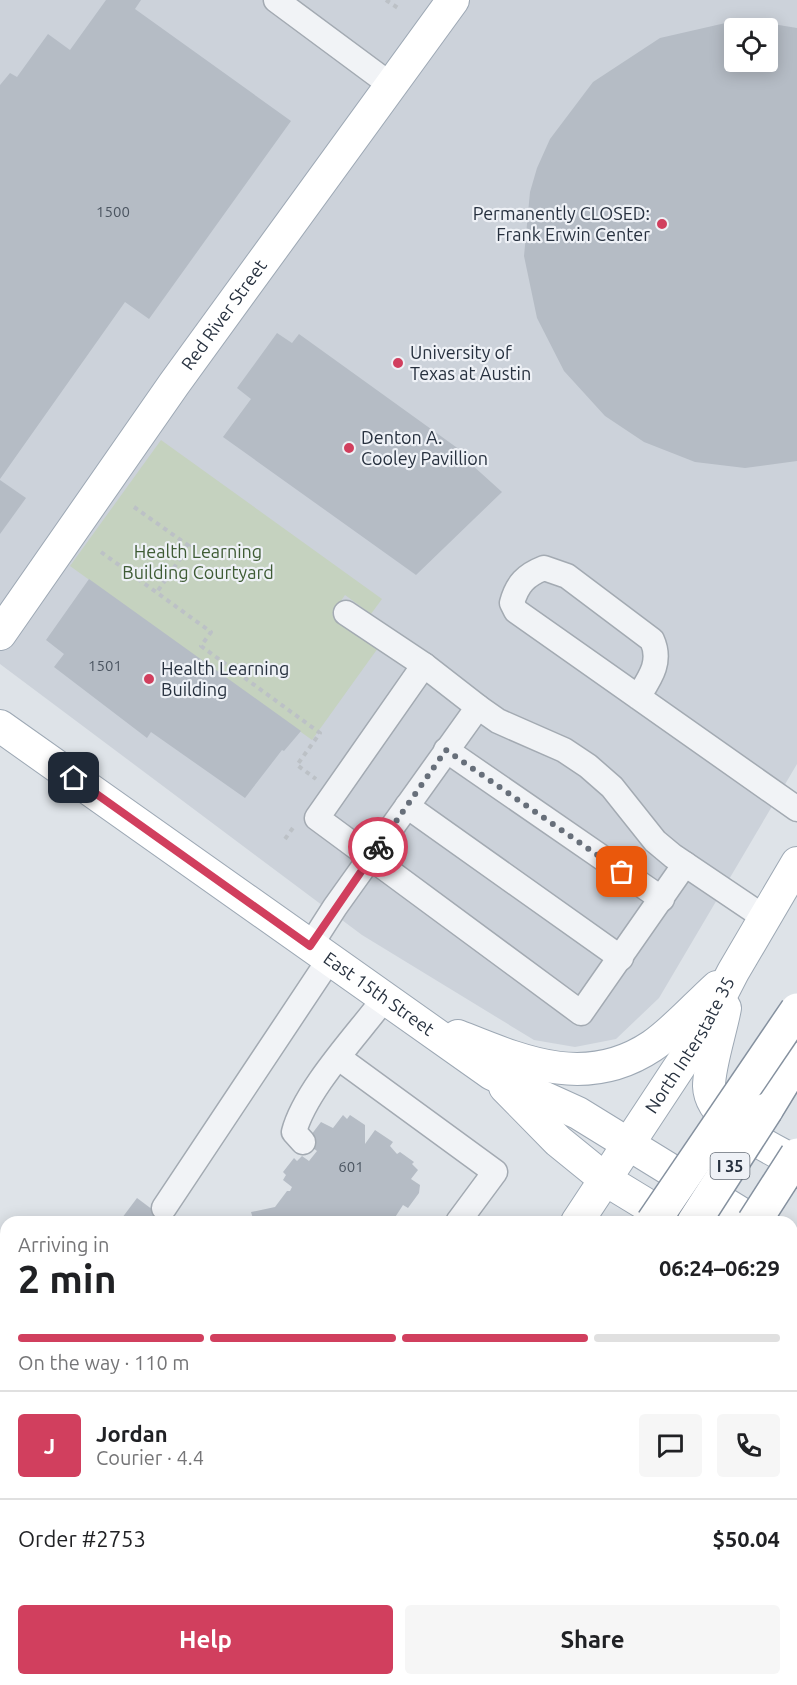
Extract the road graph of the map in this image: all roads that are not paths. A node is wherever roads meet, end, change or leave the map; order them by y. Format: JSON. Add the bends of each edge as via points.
{"nodes":[{"id":1,"x":276,"y":0,"type":"edge"},
{"id":2,"x":453,"y":0,"type":"edge"},
{"id":3,"x":392,"y":86,"type":"junction"},
{"id":4,"x":346,"y":613,"type":"dead end"},
{"id":5,"x":0,"y":634,"type":"edge"},
{"id":6,"x":424,"y":665,"type":"junction"},
{"id":7,"x":638,"y":697,"type":"junction"},
{"id":8,"x":478,"y":707,"type":"junction"},
{"id":9,"x":0,"y":726,"type":"edge"},
{"id":10,"x":446,"y":750,"type":"junction"},
{"id":11,"x":407,"y":806,"type":"junction"},
{"id":12,"x":797,"y":809,"type":"edge"},
{"id":13,"x":370,"y":858,"type":"junction"},
{"id":14,"x":797,"y":863,"type":"edge"},
{"id":15,"x":685,"y":864,"type":"junction"},
{"id":16,"x":662,"y":899,"type":"junction"},
{"id":17,"x":765,"y":918,"type":"junction"},
{"id":18,"x":320,"y":953,"type":"junction"},
{"id":19,"x":621,"y":958,"type":"junction"},
{"id":20,"x":733,"y":972,"type":"junction"},
{"id":21,"x":394,"y":1007,"type":"junction"},
{"id":22,"x":797,"y":1010,"type":"edge"},
{"id":23,"x":339,"y":1058,"type":"junction"},
{"id":24,"x":797,"y":1059,"type":"edge"},
{"id":25,"x":492,"y":1074,"type":"junction"},
{"id":26,"x":303,"y":1142,"type":"dead end"},
{"id":27,"x":629,"y":1144,"type":"junction"},
{"id":28,"x":797,"y":1155,"type":"edge"},
{"id":29,"x":797,"y":1163,"type":"edge"},
{"id":30,"x":606,"y":1180,"type":"junction"},
{"id":31,"x":164,"y":1208,"type":"dead end"},
{"id":32,"x":463,"y":1216,"type":"edge"},
{"id":33,"x":581,"y":1216,"type":"edge"},
{"id":34,"x":657,"y":1216,"type":"edge"},
{"id":35,"x":665,"y":1216,"type":"edge"},
{"id":36,"x":698,"y":1216,"type":"edge"},
{"id":37,"x":744,"y":1216,"type":"edge"},
{"id":38,"x":758,"y":1216,"type":"edge"}],
"edges":[{"from":1,"to":3,"type":"street"},
{"from":2,"to":3,"type":"main road","name":"Red River Street"},
{"from":3,"to":5,"type":"main road","name":"Red River Street","via":[[174,384]]},
{"from":4,"to":6,"type":"street"},
{"from":6,"to":8,"type":"street"},
{"from":6,"to":13,"type":"street","via":[[317,818]]},
{"from":7,"to":7,"type":"street","via":[[516,611],[512,603],[522,580],[544,568],[554,570],[652,640],[657,661]]},
{"from":7,"to":12,"type":"street"},
{"from":8,"to":10,"type":"street"},
{"from":8,"to":15,"type":"street","via":[[588,766],[630,806],[655,841]]},
{"from":9,"to":18,"type":"main road","name":"East 15th Street"},
{"from":10,"to":11,"type":"street"},
{"from":10,"to":16,"type":"street"},
{"from":11,"to":13,"type":"street"},
{"from":11,"to":19,"type":"street"},
{"from":13,"to":18,"type":"street"},
{"from":13,"to":19,"type":"street","via":[[581,1013]]},
{"from":14,"to":17,"type":"main road","name":"North Interstate 35"},
{"from":15,"to":16,"type":"street"},
{"from":15,"to":17,"type":"street"},
{"from":16,"to":19,"type":"street"},
{"from":17,"to":20,"type":"main road","name":"North Interstate 35"},
{"from":18,"to":21,"type":"main road","name":"East 15th Street"},
{"from":18,"to":31,"type":"street"},
{"from":20,"to":21,"type":"main road","via":[[652,1046],[615,1064],[584,1069],[551,1068],[520,1061]]},
{"from":20,"to":27,"type":"main road","name":"North Interstate 35","via":[[701,1034]]},
{"from":20,"to":29,"type":"main road","via":[[709,1086],[714,1106],[728,1121]]},
{"from":21,"to":23,"type":"street"},
{"from":21,"to":25,"type":"main road","name":"East 15th Street"},
{"from":22,"to":34,"type":"highway","bridge":true},
{"from":23,"to":26,"type":"street","via":[[298,1119],[294,1132]]},
{"from":23,"to":32,"type":"street","via":[[495,1172]]},
{"from":24,"to":36,"type":"highway","number":"I 35","bridge":true},
{"from":25,"to":27,"type":"main road","name":"East 15th Street","via":[[578,1113]]},
{"from":25,"to":30,"type":"main road","name":"East 15th Street","via":[[558,1141]]},
{"from":27,"to":30,"type":"main road","name":"North Interstate 35"},
{"from":27,"to":37,"type":"main road","name":"East 15th Street"},
{"from":28,"to":38,"type":"highway","bridge":true},
{"from":30,"to":33,"type":"main road","name":"North Interstate 35"},
{"from":30,"to":35,"type":"main road","name":"East 15th Street"}]}
